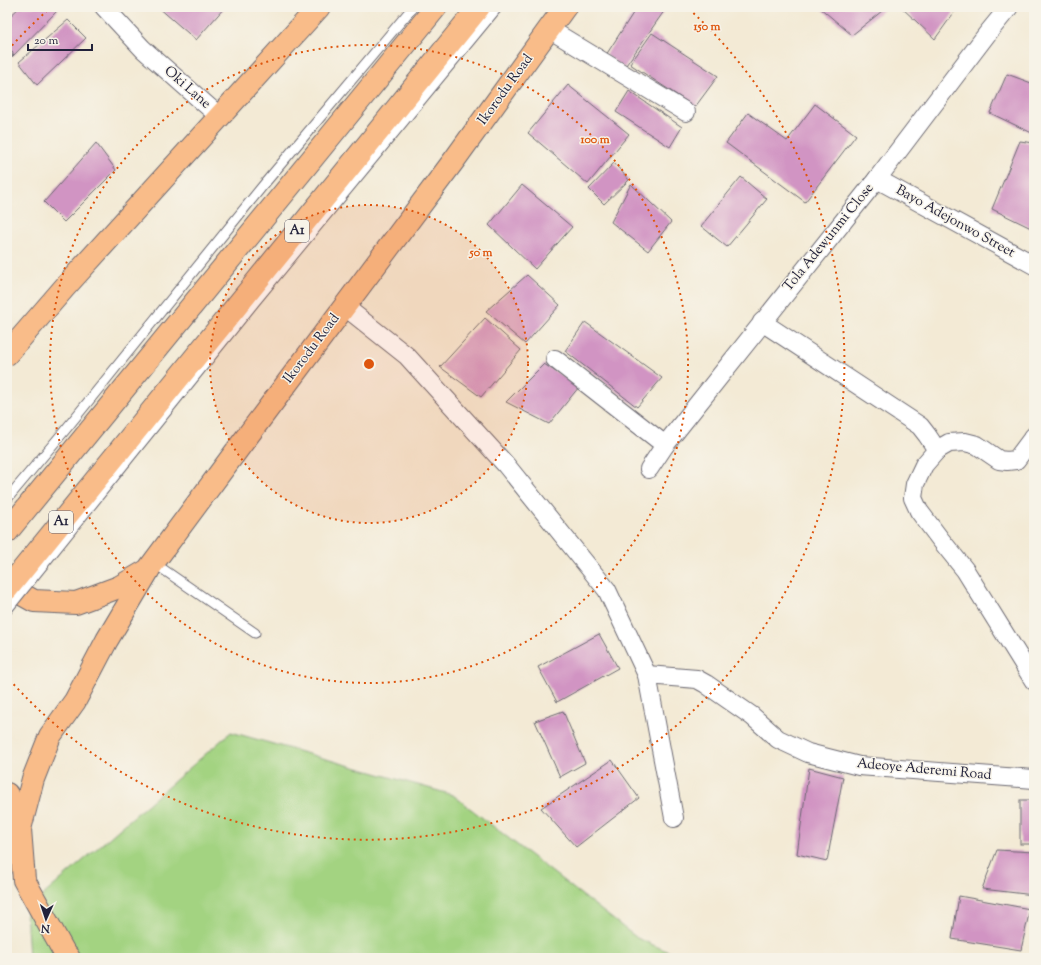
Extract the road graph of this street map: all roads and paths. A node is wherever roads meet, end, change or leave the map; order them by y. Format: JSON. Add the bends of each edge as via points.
{"nodes":[{"id":1,"x":104,"y":7,"type":"edge"},
{"id":2,"x":319,"y":7,"type":"edge"},
{"id":3,"x":413,"y":7,"type":"edge"},
{"id":4,"x":436,"y":7,"type":"edge"},
{"id":5,"x":479,"y":7,"type":"edge"},
{"id":6,"x":498,"y":7,"type":"edge"},
{"id":7,"x":565,"y":7,"type":"edge"},
{"id":8,"x":1009,"y":7,"type":"edge"},
{"id":9,"x":550,"y":29,"type":"junction"},
{"id":10,"x":686,"y":112,"type":"dead end"},
{"id":11,"x":220,"y":117,"type":"junction"},
{"id":12,"x":877,"y":179,"type":"junction"},
{"id":13,"x":1034,"y":265,"type":"edge"},
{"id":14,"x":344,"y":306,"type":"junction"},
{"id":15,"x":762,"y":322,"type":"junction"},
{"id":16,"x":7,"y":354,"type":"edge"},
{"id":17,"x":555,"y":359,"type":"dead end"},
{"id":18,"x":73,"y":436,"type":"junction"},
{"id":19,"x":1034,"y":436,"type":"edge"},
{"id":20,"x":665,"y":445,"type":"junction"},
{"id":21,"x":936,"y":450,"type":"junction"},
{"id":22,"x":121,"y":458,"type":"junction"},
{"id":23,"x":649,"y":469,"type":"dead end"},
{"id":24,"x":7,"y":499,"type":"edge"},
{"id":25,"x":7,"y":532,"type":"edge"},
{"id":26,"x":151,"y":567,"type":"junction"},
{"id":27,"x":7,"y":588,"type":"edge"},
{"id":28,"x":7,"y":610,"type":"edge"},
{"id":29,"x":255,"y":633,"type":"dead end"},
{"id":30,"x":647,"y":674,"type":"junction"},
{"id":31,"x":1034,"y":681,"type":"edge"},
{"id":32,"x":1034,"y":779,"type":"edge"},
{"id":33,"x":7,"y":794,"type":"edge"},
{"id":34,"x":674,"y":818,"type":"dead end"},
{"id":35,"x":20,"y":829,"type":"junction"},
{"id":36,"x":69,"y":958,"type":"edge"}],
"edges":[{"from":1,"to":11,"type":"street","name":"Oki Lane","via":[[143,49]]},
{"from":2,"to":11,"type":"main road"},
{"from":3,"to":18,"type":"lane","via":[[265,183]]},
{"from":4,"to":18,"type":"main road","number":"A1"},
{"from":5,"to":22,"type":"main road","name":"Ikorodu Road","number":"A1"},
{"from":6,"to":22,"type":"lane"},
{"from":7,"to":9,"type":"main road","name":"Ikorodu Road"},
{"from":8,"to":12,"type":"street","name":"Tola Adewunmi Close"},
{"from":9,"to":10,"type":"street"},
{"from":9,"to":14,"type":"main road","name":"Ikorodu Road"},
{"from":11,"to":16,"type":"main road"},
{"from":12,"to":13,"type":"street","name":"Bayo Adejonwo Street"},
{"from":12,"to":15,"type":"street","name":"Tola Adewunmi Close"},
{"from":14,"to":26,"type":"main road","name":"Ikorodu Road"},
{"from":14,"to":30,"type":"street","via":[[407,356],[506,465],[607,590]]},
{"from":15,"to":20,"type":"street","name":"Tola Adewunmi Close"},
{"from":15,"to":21,"type":"street","via":[[920,426]]},
{"from":17,"to":20,"type":"street"},
{"from":18,"to":24,"type":"lane"},
{"from":18,"to":25,"type":"main road","number":"A1"},
{"from":19,"to":21,"type":"street","via":[[1016,460],[999,460],[977,445],[965,442],[949,443]]},
{"from":20,"to":23,"type":"street","name":"Tola Adewunmi Close"},
{"from":21,"to":31,"type":"street","via":[[924,465],[915,484],[913,498],[918,511],[965,570]]},
{"from":22,"to":27,"type":"main road","name":"Ikorodu Road","number":"A1","bridge":true},
{"from":22,"to":28,"type":"lane","bridge":true},
{"from":26,"to":27,"type":"main road","name":"Ikorodu Road","via":[[119,587],[76,603],[34,601]]},
{"from":26,"to":29,"type":"lane"},
{"from":26,"to":35,"type":"main road","via":[[107,640],[75,701],[50,736],[33,779]]},
{"from":30,"to":32,"type":"street","name":"Adeoye Aderemi Road","via":[[697,679],[752,716],[778,739],[808,753],[858,766]]},
{"from":30,"to":34,"type":"street"},
{"from":33,"to":35,"type":"main road"},
{"from":35,"to":36,"type":"main road","via":[[24,880]]}]}
